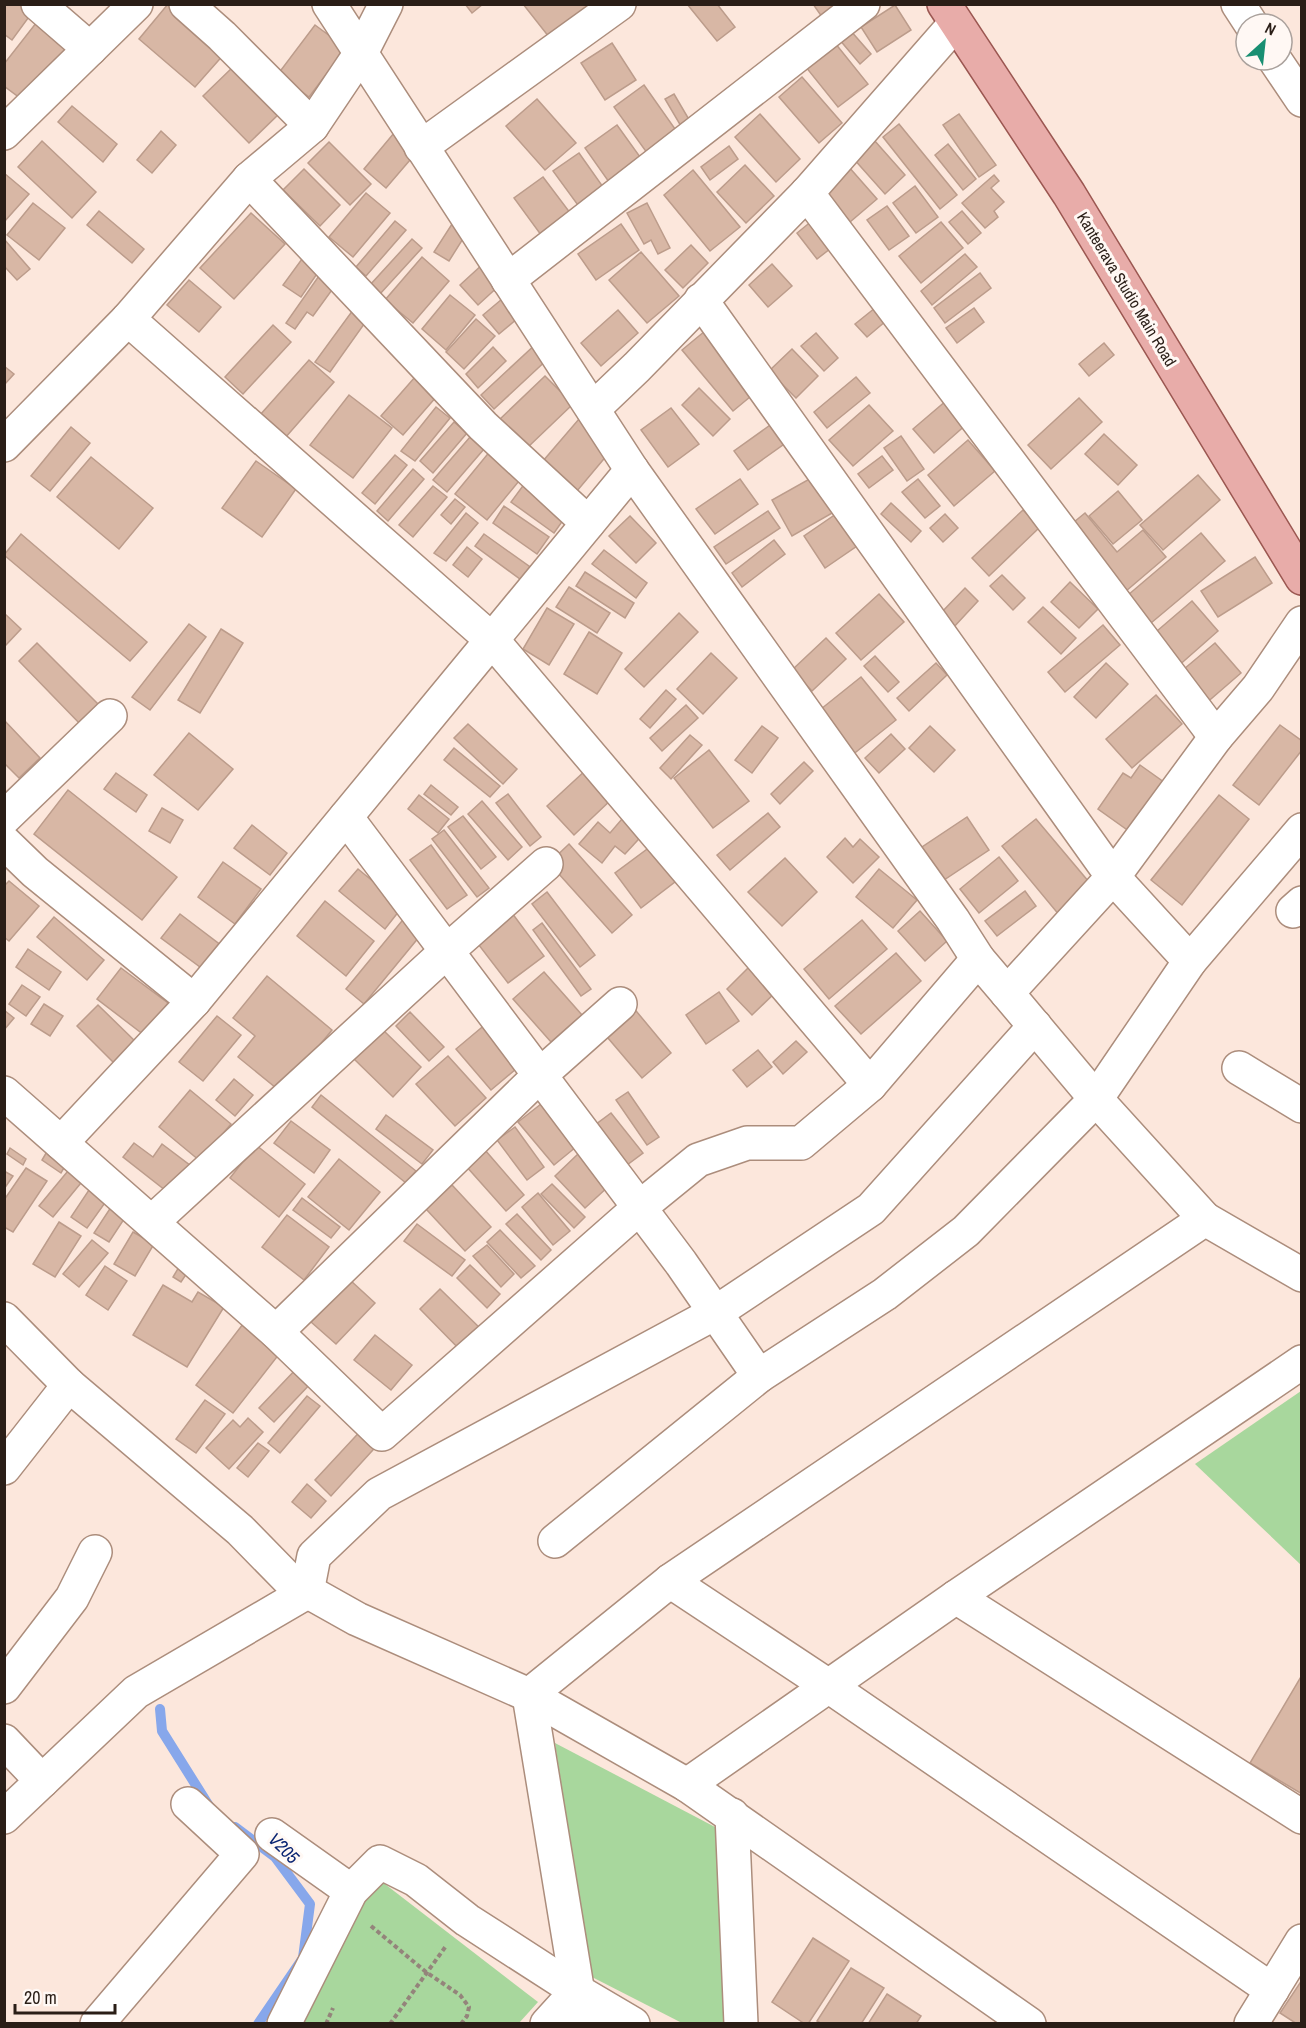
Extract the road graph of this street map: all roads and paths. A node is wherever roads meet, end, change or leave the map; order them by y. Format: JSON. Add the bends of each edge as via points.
{"nodes":[{"id":1,"x":38,"y":4,"type":"edge"},
{"id":2,"x":136,"y":4,"type":"edge"},
{"id":3,"x":186,"y":4,"type":"edge"},
{"id":4,"x":329,"y":4,"type":"edge"},
{"id":5,"x":386,"y":4,"type":"edge"},
{"id":6,"x":620,"y":4,"type":"edge"},
{"id":7,"x":863,"y":4,"type":"edge"},
{"id":8,"x":949,"y":14,"type":"edge"},
{"id":9,"x":90,"y":49,"type":"junction"},
{"id":10,"x":361,"y":54,"type":"junction"},
{"id":11,"x":1283,"y":72,"type":"edge"},
{"id":12,"x":1302,"y":100,"type":"edge"},
{"id":13,"x":7,"y":125,"type":"edge"},
{"id":14,"x":312,"y":126,"type":"junction"},
{"id":15,"x":421,"y":147,"type":"junction"},
{"id":16,"x":249,"y":179,"type":"junction"},
{"id":17,"x":807,"y":193,"type":"junction"},
{"id":18,"x":508,"y":280,"type":"junction"},
{"id":19,"x":701,"y":300,"type":"junction"},
{"id":20,"x":128,"y":319,"type":"junction"},
{"id":21,"x":593,"y":409,"type":"junction"},
{"id":22,"x":6,"y":438,"type":"edge"},
{"id":23,"x":632,"y":470,"type":"junction"},
{"id":24,"x":588,"y":523,"type":"junction"},
{"id":25,"x":1302,"y":578,"type":"edge"},
{"id":26,"x":1302,"y":623,"type":"edge"},
{"id":27,"x":492,"y":640,"type":"junction"},
{"id":28,"x":110,"y":716,"type":"dead end"},
{"id":29,"x":1209,"y":727,"type":"junction"},
{"id":30,"x":346,"y":817,"type":"junction"},
{"id":31,"x":4,"y":818,"type":"edge"},
{"id":32,"x":1302,"y":831,"type":"edge"},
{"id":33,"x":4,"y":842,"type":"edge"},
{"id":34,"x":546,"y":864,"type":"dead end"},
{"id":35,"x":1112,"y":875,"type":"junction"},
{"id":36,"x":447,"y":951,"type":"junction"},
{"id":37,"x":978,"y":959,"type":"junction"},
{"id":38,"x":1190,"y":961,"type":"junction"},
{"id":39,"x":1007,"y":993,"type":"junction"},
{"id":40,"x":194,"y":1001,"type":"junction"},
{"id":41,"x":620,"y":1004,"type":"dead end"},
{"id":42,"x":1035,"y":1026,"type":"junction"},
{"id":43,"x":1239,"y":1068,"type":"dead end"},
{"id":44,"x":540,"y":1075,"type":"junction"},
{"id":45,"x":870,"y":1085,"type":"junction"},
{"id":46,"x":1096,"y":1099,"type":"junction"},
{"id":47,"x":8,"y":1105,"type":"edge"},
{"id":48,"x":1302,"y":1106,"type":"edge"},
{"id":49,"x":61,"y":1143,"type":"junction"},
{"id":50,"x":639,"y":1208,"type":"junction"},
{"id":51,"x":1205,"y":1219,"type":"junction"},
{"id":52,"x":152,"y":1222,"type":"junction"},
{"id":53,"x":1302,"y":1275,"type":"edge"},
{"id":54,"x":715,"y":1313,"type":"junction"},
{"id":55,"x":4,"y":1319,"type":"edge"},
{"id":56,"x":276,"y":1332,"type":"junction"},
{"id":57,"x":1302,"y":1362,"type":"edge"},
{"id":58,"x":759,"y":1376,"type":"junction"},
{"id":59,"x":69,"y":1385,"type":"junction"},
{"id":60,"x":4,"y":1468,"type":"edge"},
{"id":61,"x":555,"y":1541,"type":"dead end"},
{"id":62,"x":95,"y":1552,"type":"dead end"},
{"id":63,"x":670,"y":1581,"type":"junction"},
{"id":64,"x":299,"y":1587,"type":"junction"},
{"id":65,"x":956,"y":1597,"type":"junction"},
{"id":66,"x":4,"y":1687,"type":"edge"},
{"id":67,"x":830,"y":1687,"type":"junction"},
{"id":68,"x":530,"y":1695,"type":"junction"},
{"id":69,"x":4,"y":1741,"type":"edge"},
{"id":70,"x":42,"y":1781,"type":"junction"},
{"id":71,"x":687,"y":1785,"type":"junction"},
{"id":72,"x":188,"y":1804,"type":"dead end"},
{"id":73,"x":732,"y":1815,"type":"junction"},
{"id":74,"x":4,"y":1817,"type":"edge"},
{"id":75,"x":1302,"y":1817,"type":"edge"},
{"id":76,"x":272,"y":1835,"type":"dead end"},
{"id":77,"x":351,"y":1891,"type":"junction"},
{"id":78,"x":369,"y":1924,"type":"dead end"},
{"id":79,"x":1302,"y":1941,"type":"edge"},
{"id":80,"x":426,"y":1972,"type":"junction"},
{"id":81,"x":1272,"y":1990,"type":"junction"},
{"id":82,"x":577,"y":1991,"type":"junction"},
{"id":83,"x":97,"y":2024,"type":"edge"},
{"id":84,"x":284,"y":2024,"type":"edge"},
{"id":85,"x":390,"y":2024,"type":"edge"},
{"id":86,"x":461,"y":2024,"type":"edge"},
{"id":87,"x":547,"y":2024,"type":"edge"},
{"id":88,"x":583,"y":2024,"type":"edge"},
{"id":89,"x":633,"y":2024,"type":"edge"},
{"id":90,"x":741,"y":2024,"type":"edge"},
{"id":91,"x":1029,"y":2024,"type":"edge"},
{"id":92,"x":1251,"y":2024,"type":"edge"}],
"edges":[{"from":1,"to":9,"type":"street"},
{"from":2,"to":9,"type":"street"},
{"from":3,"to":14,"type":"street"},
{"from":4,"to":10,"type":"street"},
{"from":5,"to":10,"type":"street"},
{"from":6,"to":15,"type":"street"},
{"from":7,"to":18,"type":"street"},
{"from":8,"to":17,"type":"street"},
{"from":8,"to":25,"type":"main road","name":"Kanteerava Studio Main Road","via":[[1069,194]]},
{"from":9,"to":13,"type":"street"},
{"from":10,"to":14,"type":"street"},
{"from":10,"to":15,"type":"street"},
{"from":11,"to":12,"type":"street"},
{"from":14,"to":16,"type":"street"},
{"from":15,"to":18,"type":"street"},
{"from":16,"to":20,"type":"street"},
{"from":16,"to":24,"type":"street","via":[[483,426]]},
{"from":17,"to":19,"type":"street"},
{"from":17,"to":29,"type":"street"},
{"from":18,"to":21,"type":"street"},
{"from":19,"to":21,"type":"street"},
{"from":19,"to":35,"type":"street"},
{"from":20,"to":22,"type":"street"},
{"from":20,"to":27,"type":"street"},
{"from":21,"to":23,"type":"street"},
{"from":23,"to":24,"type":"street"},
{"from":23,"to":37,"type":"street"},
{"from":24,"to":27,"type":"street"},
{"from":26,"to":29,"type":"street","via":[[1258,688]]},
{"from":27,"to":30,"type":"street"},
{"from":27,"to":45,"type":"street"},
{"from":28,"to":31,"type":"street"},
{"from":29,"to":35,"type":"street"},
{"from":30,"to":36,"type":"street"},
{"from":30,"to":40,"type":"street"},
{"from":32,"to":38,"type":"street"},
{"from":33,"to":40,"type":"street","via":[[35,872]]},
{"from":34,"to":36,"type":"street"},
{"from":35,"to":38,"type":"street"},
{"from":35,"to":39,"type":"street"},
{"from":36,"to":44,"type":"street"},
{"from":36,"to":52,"type":"street"},
{"from":37,"to":39,"type":"street"},
{"from":37,"to":45,"type":"street"},
{"from":38,"to":46,"type":"street"},
{"from":39,"to":42,"type":"street"},
{"from":40,"to":49,"type":"street"},
{"from":41,"to":44,"type":"street"},
{"from":42,"to":46,"type":"street"},
{"from":42,"to":54,"type":"street","via":[[871,1209]]},
{"from":43,"to":48,"type":"street"},
{"from":44,"to":50,"type":"street"},
{"from":44,"to":56,"type":"street"},
{"from":45,"to":50,"type":"street","via":[[801,1143],[747,1143],[698,1160]]},
{"from":46,"to":51,"type":"street"},
{"from":46,"to":58,"type":"street","via":[[966,1231],[885,1294]]},
{"from":47,"to":49,"type":"street"},
{"from":49,"to":52,"type":"street"},
{"from":50,"to":54,"type":"street"},
{"from":50,"to":56,"type":"street","via":[[382,1434]]},
{"from":51,"to":53,"type":"street"},
{"from":51,"to":63,"type":"street"},
{"from":52,"to":56,"type":"street"},
{"from":54,"to":58,"type":"street"},
{"from":54,"to":64,"type":"street","via":[[379,1494],[314,1556]]},
{"from":55,"to":59,"type":"street"},
{"from":57,"to":65,"type":"street"},
{"from":58,"to":61,"type":"street"},
{"from":59,"to":60,"type":"street"},
{"from":59,"to":64,"type":"street","via":[[240,1530]]},
{"from":62,"to":66,"type":"street","via":[[72,1598]]},
{"from":63,"to":67,"type":"street"},
{"from":63,"to":68,"type":"street"},
{"from":64,"to":68,"type":"street","via":[[357,1619]]},
{"from":64,"to":70,"type":"street","via":[[136,1692]]},
{"from":65,"to":67,"type":"street"},
{"from":65,"to":75,"type":"street"},
{"from":67,"to":71,"type":"street"},
{"from":67,"to":81,"type":"street"},
{"from":68,"to":71,"type":"street"},
{"from":68,"to":82,"type":"street"},
{"from":69,"to":70,"type":"street"},
{"from":70,"to":74,"type":"street"},
{"from":71,"to":73,"type":"street"},
{"from":72,"to":83,"type":"street","via":[[242,1854]]},
{"from":73,"to":90,"type":"street"},
{"from":73,"to":91,"type":"street"},
{"from":76,"to":77,"type":"street"},
{"from":77,"to":82,"type":"street","via":[[380,1862],[416,1880],[467,1920]]},
{"from":77,"to":84,"type":"street"},
{"from":78,"to":80,"type":"path"},
{"from":79,"to":81,"type":"street"},
{"from":80,"to":85,"type":"path"},
{"from":80,"to":86,"type":"path","via":[[460,1995],[469,2007]]},
{"from":81,"to":92,"type":"street"},
{"from":82,"to":87,"type":"street"},
{"from":82,"to":88,"type":"street"},
{"from":82,"to":89,"type":"street"}]}
